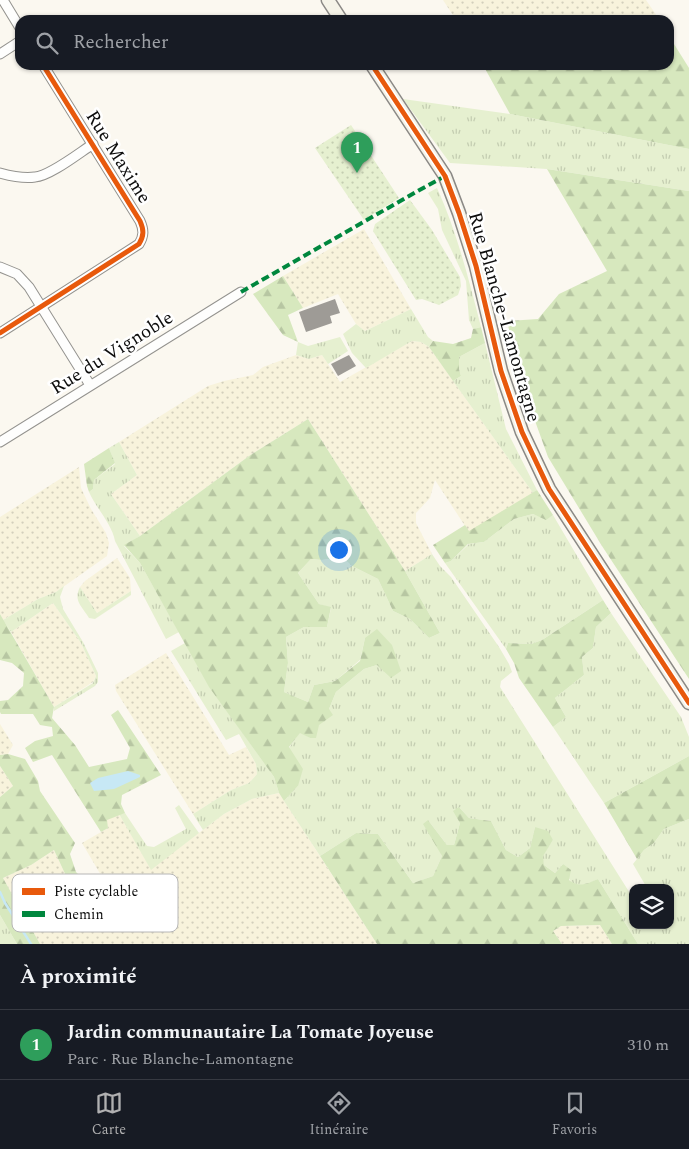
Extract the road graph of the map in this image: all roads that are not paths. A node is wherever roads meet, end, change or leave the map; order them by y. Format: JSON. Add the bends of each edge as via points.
{"nodes":[{"id":1,"x":3,"y":0,"type":"edge"},
{"id":2,"x":328,"y":0,"type":"edge"},
{"id":3,"x":338,"y":15,"type":"edge"},
{"id":4,"x":15,"y":20,"type":"edge"},
{"id":5,"x":15,"y":44,"type":"edge"},
{"id":6,"x":0,"y":54,"type":"edge"},
{"id":7,"x":46,"y":70,"type":"edge"},
{"id":8,"x":375,"y":70,"type":"edge"},
{"id":9,"x":93,"y":144,"type":"junction"},
{"id":10,"x":0,"y":173,"type":"edge"},
{"id":11,"x":0,"y":267,"type":"edge"},
{"id":12,"x":241,"y":292,"type":"dead end"},
{"id":13,"x":40,"y":306,"type":"junction"},
{"id":14,"x":0,"y":333,"type":"edge"},
{"id":15,"x":90,"y":385,"type":"junction"},
{"id":16,"x":0,"y":442,"type":"edge"},
{"id":17,"x":689,"y":703,"type":"edge"}],
"edges":[{"from":1,"to":4,"type":"street"},
{"from":2,"to":3,"type":"street"},
{"from":5,"to":6,"type":"street"},
{"from":7,"to":9,"type":"street","name":"Rue Maxime"},
{"from":8,"to":17,"type":"street","name":"Rue Blanche-Lamontagne","via":[[446,176],[476,266],[501,371],[522,432],[545,480]]},
{"from":9,"to":10,"type":"street","via":[[46,174],[17,177]]},
{"from":9,"to":13,"type":"street","name":"Rue Maxime","via":[[140,221],[143,237],[139,244]]},
{"from":11,"to":13,"type":"street","via":[[17,274]]},
{"from":12,"to":15,"type":"street","name":"Rue du Vignoble"},
{"from":13,"to":14,"type":"street"},
{"from":13,"to":15,"type":"street"},
{"from":15,"to":16,"type":"street","name":"Rue du Vignoble"}]}
